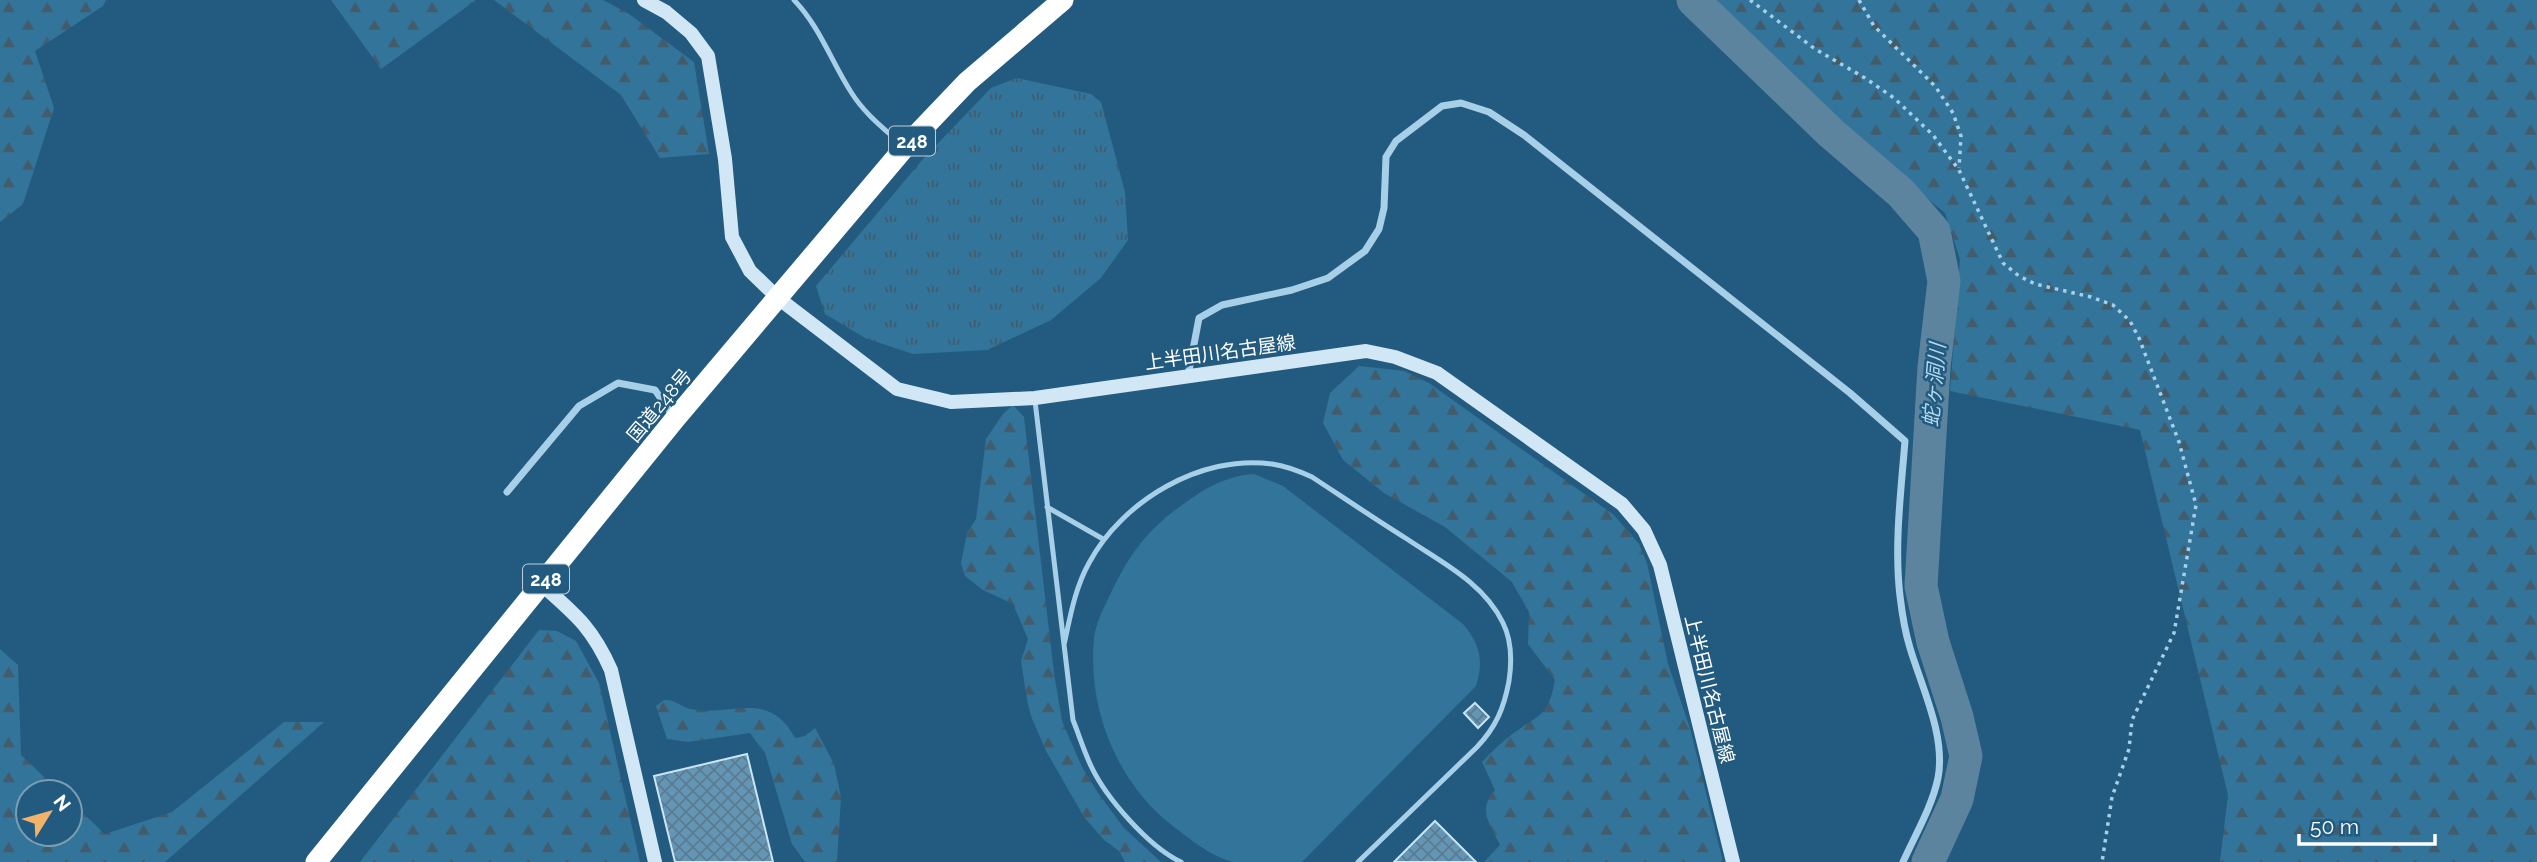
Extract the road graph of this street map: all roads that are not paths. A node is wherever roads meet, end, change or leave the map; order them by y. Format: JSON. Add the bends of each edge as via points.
{"nodes":[{"id":1,"x":645,"y":0,"type":"edge"},
{"id":2,"x":793,"y":0,"type":"edge"},
{"id":3,"x":1063,"y":0,"type":"edge"},
{"id":4,"x":905,"y":147,"type":"junction"},
{"id":5,"x":778,"y":298,"type":"junction"},
{"id":6,"x":1188,"y":376,"type":"junction"},
{"id":7,"x":1035,"y":398,"type":"junction"},
{"id":8,"x":676,"y":419,"type":"junction"},
{"id":9,"x":507,"y":492,"type":"dead end"},
{"id":10,"x":1048,"y":507,"type":"junction"},
{"id":11,"x":1103,"y":539,"type":"junction"},
{"id":12,"x":541,"y":584,"type":"junction"},
{"id":13,"x":1065,"y":645,"type":"junction"},
{"id":14,"x":316,"y":862,"type":"edge"},
{"id":15,"x":655,"y":862,"type":"edge"},
{"id":16,"x":1181,"y":862,"type":"edge"},
{"id":17,"x":1358,"y":862,"type":"edge"},
{"id":18,"x":1734,"y":862,"type":"edge"},
{"id":19,"x":1903,"y":862,"type":"edge"}],
"edges":[{"from":1,"to":5,"type":"main road","name":"上半田川名古屋線","via":[[691,33],[708,56],[732,237],[750,271]]},
{"from":2,"to":4,"type":"lane","via":[[823,39],[865,112]]},
{"from":3,"to":4,"type":"highway","name":"国道248号","number":"248","via":[[967,82]]},
{"from":4,"to":5,"type":"highway","name":"国道248号","number":"248"},
{"from":5,"to":7,"type":"main road","name":"上半田川名古屋線","via":[[897,389],[951,402]]},
{"from":5,"to":8,"type":"highway","name":"国道248号","number":"248"},
{"from":6,"to":7,"type":"main road","name":"上半田川名古屋線"},
{"from":6,"to":18,"type":"main road","name":"上半田川名古屋線","via":[[1366,351],[1395,356],[1437,373],[1622,504],[1644,530],[1660,565]]},
{"from":6,"to":19,"type":"street","via":[[1199,318],[1222,305],[1328,278],[1365,251],[1379,229],[1384,208],[1386,157],[1396,142],[1442,106],[1461,103],[1489,112],[1524,135],[1905,441],[1899,595],[1939,751],[1930,804]]},
{"from":7,"to":10,"type":"lane"},
{"from":8,"to":9,"type":"street","via":[[654,390],[618,383],[579,406]]},
{"from":8,"to":12,"type":"highway","name":"国道248号","number":"248"},
{"from":10,"to":11,"type":"lane"},
{"from":10,"to":13,"type":"lane"},
{"from":11,"to":13,"type":"lane","via":[[1079,583]]},
{"from":11,"to":17,"type":"lane","via":[[1136,507],[1173,484],[1224,466],[1273,464],[1312,477],[1471,582],[1495,610],[1511,653],[1500,715],[1477,747]]},
{"from":12,"to":14,"type":"highway","name":"国道248号","number":"248"},
{"from":12,"to":15,"type":"main road","via":[[584,623],[611,670]]},
{"from":13,"to":16,"type":"lane","via":[[1073,720],[1092,768],[1134,824]]}]}
